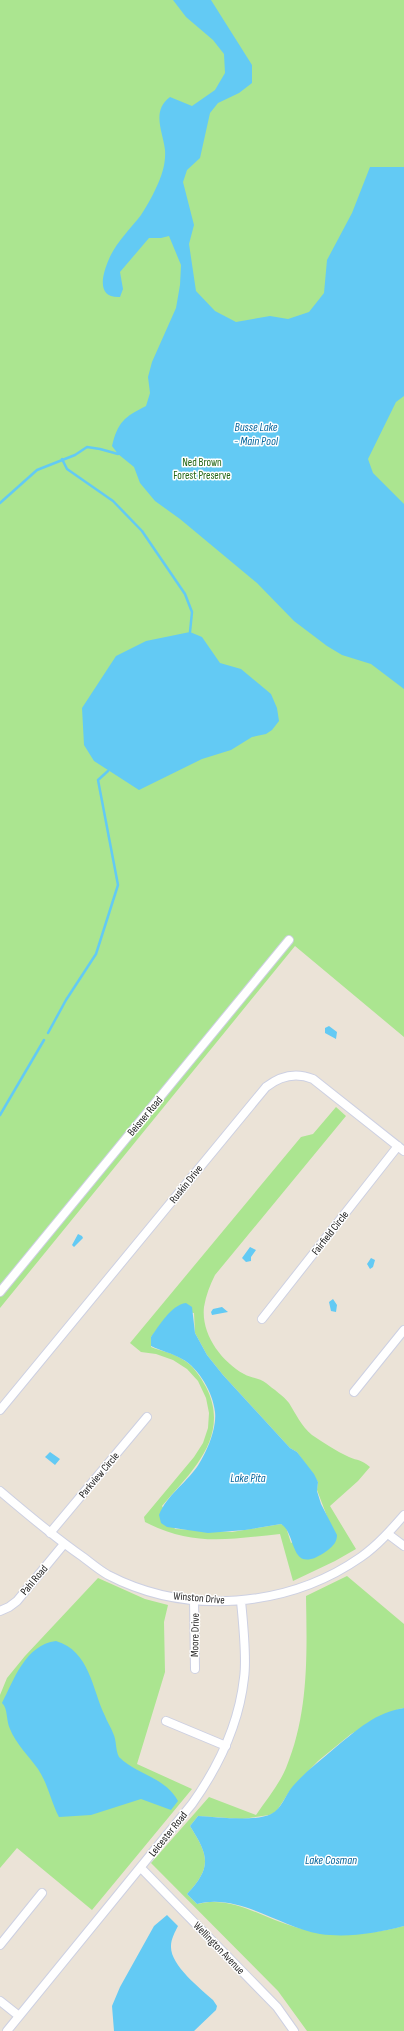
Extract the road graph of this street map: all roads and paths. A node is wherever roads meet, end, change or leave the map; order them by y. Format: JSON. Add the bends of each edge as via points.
{"nodes":[{"id":1,"x":289,"y":940,"type":"dead end"},
{"id":2,"x":401,"y":1149,"type":"edge"},
{"id":3,"x":0,"y":1292,"type":"edge"},
{"id":4,"x":262,"y":1319,"type":"dead end"},
{"id":5,"x":404,"y":1330,"type":"edge"},
{"id":6,"x":354,"y":1392,"type":"dead end"},
{"id":7,"x":0,"y":1410,"type":"edge"},
{"id":8,"x":147,"y":1418,"type":"dead end"},
{"id":9,"x":0,"y":1491,"type":"edge"},
{"id":10,"x":404,"y":1515,"type":"edge"},
{"id":11,"x":50,"y":1533,"type":"junction"},
{"id":12,"x":388,"y":1534,"type":"junction"},
{"id":13,"x":64,"y":1544,"type":"junction"},
{"id":14,"x":404,"y":1546,"type":"edge"},
{"id":15,"x":194,"y":1600,"type":"junction"},
{"id":16,"x":241,"y":1601,"type":"junction"},
{"id":17,"x":0,"y":1612,"type":"edge"},
{"id":18,"x":195,"y":1669,"type":"dead end"},
{"id":19,"x":166,"y":1721,"type":"dead end"},
{"id":20,"x":226,"y":1746,"type":"junction"},
{"id":21,"x":141,"y":1868,"type":"junction"},
{"id":22,"x":42,"y":1893,"type":"dead end"},
{"id":23,"x":0,"y":1945,"type":"edge"},
{"id":24,"x":0,"y":2001,"type":"edge"},
{"id":25,"x":19,"y":2016,"type":"junction"},
{"id":26,"x":8,"y":2031,"type":"edge"},
{"id":27,"x":294,"y":2031,"type":"edge"}],
"edges":[{"from":1,"to":3,"type":"street","name":"Beisner Road"},
{"from":2,"to":4,"type":"street","name":"Fairfield Circle"},
{"from":2,"to":7,"type":"street","name":"Ruskin Drive","via":[[313,1079],[303,1075],[277,1079],[266,1087]]},
{"from":5,"to":6,"type":"street"},
{"from":8,"to":11,"type":"street","name":"Parkview Circle"},
{"from":9,"to":11,"type":"street","name":"Winston Drive"},
{"from":10,"to":12,"type":"street","name":"Winston Drive"},
{"from":11,"to":13,"type":"street","name":"Winston Drive"},
{"from":12,"to":14,"type":"street"},
{"from":12,"to":16,"type":"street","name":"Winston Drive","via":[[361,1557],[307,1585]]},
{"from":13,"to":15,"type":"street","name":"Winston Drive","via":[[107,1574],[131,1585],[163,1595]]},
{"from":13,"to":17,"type":"street","name":"Pahl Road","via":[[17,1601]]},
{"from":15,"to":16,"type":"street","name":"Winston Drive"},
{"from":15,"to":18,"type":"street","name":"Moore Drive"},
{"from":16,"to":20,"type":"street","name":"Leicester Road","via":[[244,1677],[237,1716]]},
{"from":19,"to":20,"type":"street"},
{"from":20,"to":21,"type":"street","name":"Leicester Road","via":[[208,1782]]},
{"from":21,"to":25,"type":"street","name":"Leicester Road"},
{"from":21,"to":27,"type":"street","name":"Wellington Avenue","via":[[277,2007]]},
{"from":22,"to":23,"type":"street"},
{"from":24,"to":25,"type":"street"},
{"from":25,"to":26,"type":"street","name":"Leicester Road"}]}
